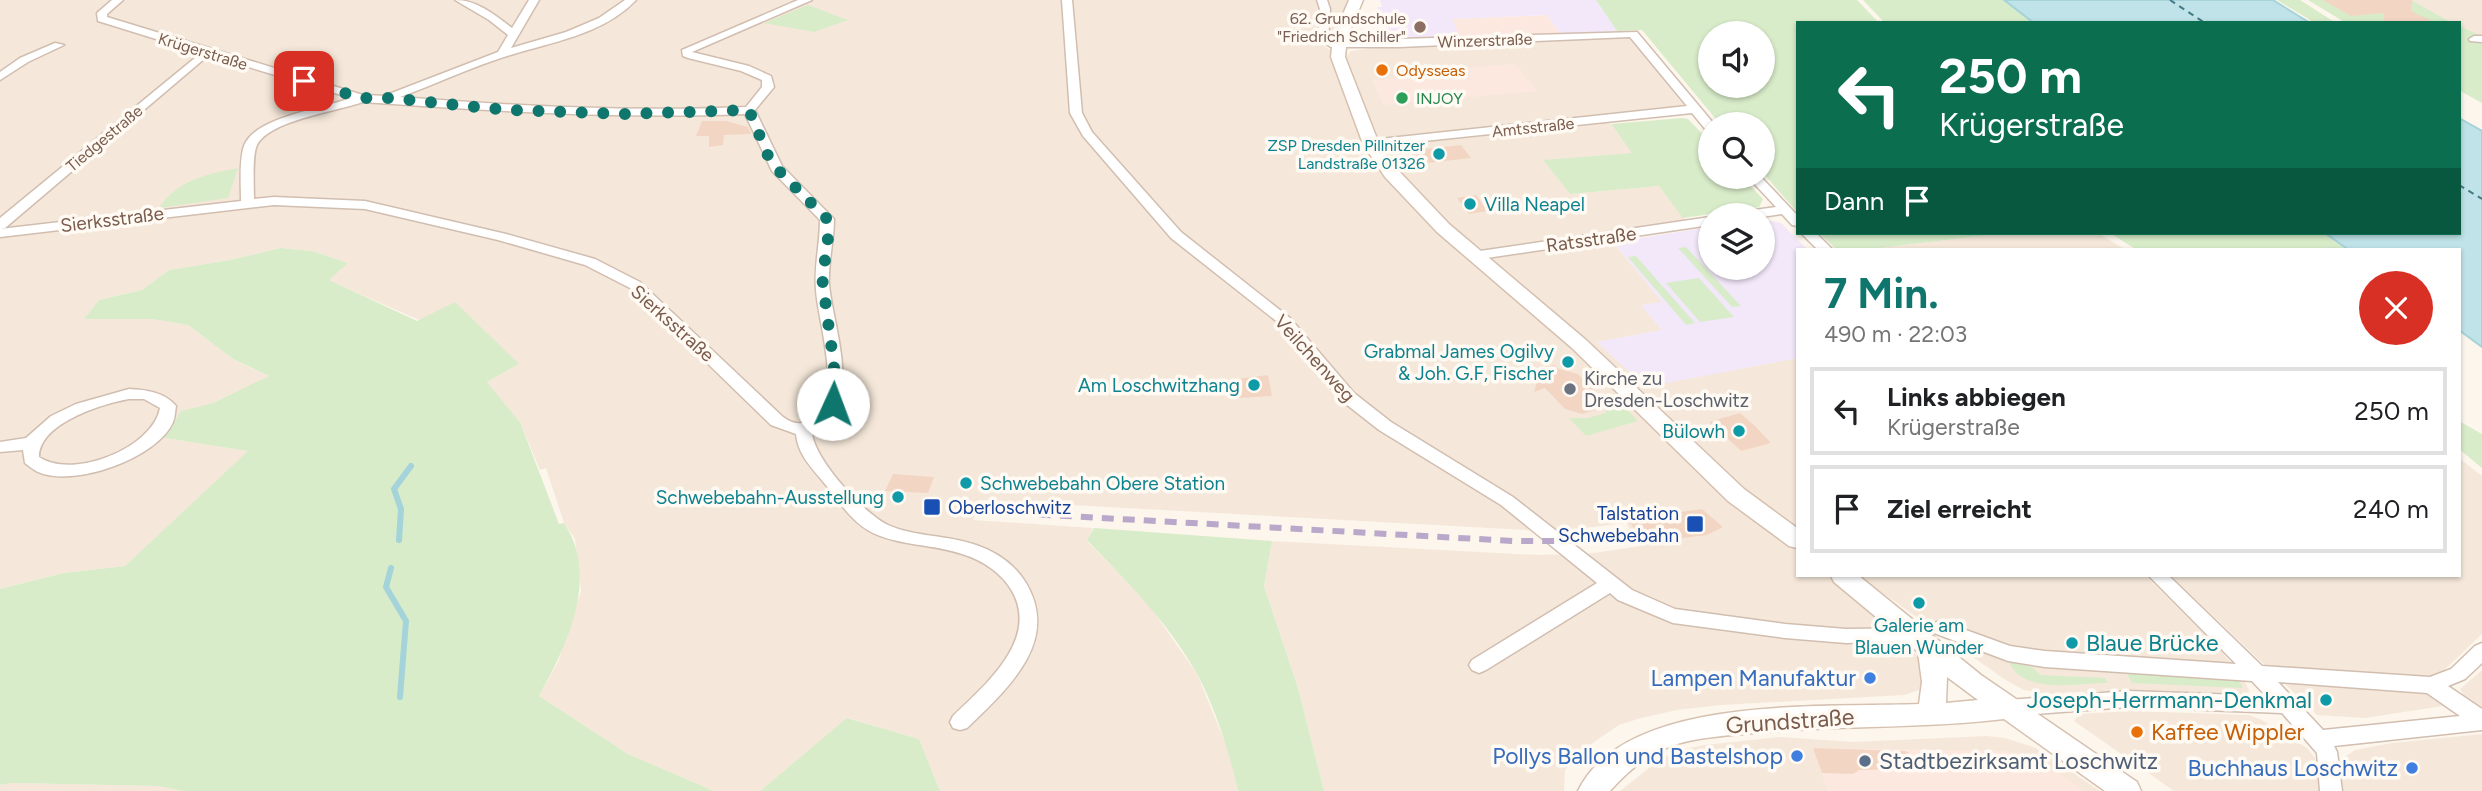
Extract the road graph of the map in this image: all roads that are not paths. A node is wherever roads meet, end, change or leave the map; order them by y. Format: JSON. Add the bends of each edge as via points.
{"nodes":[{"id":1,"x":118,"y":0,"type":"edge"},
{"id":2,"x":460,"y":0,"type":"edge"},
{"id":3,"x":534,"y":0,"type":"edge"},
{"id":4,"x":631,"y":0,"type":"edge"},
{"id":5,"x":807,"y":0,"type":"edge"},
{"id":6,"x":1067,"y":0,"type":"edge"},
{"id":7,"x":1322,"y":0,"type":"edge"},
{"id":8,"x":1356,"y":0,"type":"edge"},
{"id":9,"x":514,"y":34,"type":"junction"},
{"id":10,"x":1338,"y":44,"type":"junction"},
{"id":11,"x":59,"y":45,"type":"dead end"},
{"id":12,"x":209,"y":53,"type":"junction"},
{"id":13,"x":502,"y":54,"type":"junction"},
{"id":14,"x":0,"y":77,"type":"edge"},
{"id":15,"x":362,"y":98,"type":"junction"},
{"id":16,"x":389,"y":98,"type":"junction"},
{"id":17,"x":1695,"y":109,"type":"junction"},
{"id":18,"x":749,"y":110,"type":"junction"},
{"id":19,"x":1698,"y":113,"type":"edge"},
{"id":20,"x":1371,"y":144,"type":"junction"},
{"id":21,"x":1765,"y":189,"type":"edge"},
{"id":22,"x":247,"y":202,"type":"junction"},
{"id":23,"x":1783,"y":210,"type":"junction"},
{"id":24,"x":1775,"y":211,"type":"edge"},
{"id":25,"x":1796,"y":221,"type":"edge"},
{"id":26,"x":1698,"y":223,"type":"edge"},
{"id":27,"x":0,"y":225,"type":"edge"},
{"id":28,"x":0,"y":233,"type":"edge"},
{"id":29,"x":1810,"y":235,"type":"edge"},
{"id":30,"x":1824,"y":248,"type":"edge"},
{"id":31,"x":1473,"y":256,"type":"junction"},
{"id":32,"x":804,"y":429,"type":"junction"},
{"id":33,"x":34,"y":441,"type":"junction"},
{"id":34,"x":0,"y":447,"type":"edge"},
{"id":35,"x":1796,"y":539,"type":"edge"},
{"id":36,"x":1844,"y":577,"type":"edge"},
{"id":37,"x":2159,"y":577,"type":"edge"},
{"id":38,"x":1611,"y":583,"type":"junction"},
{"id":39,"x":1929,"y":636,"type":"junction"},
{"id":40,"x":2482,"y":652,"type":"edge"},
{"id":41,"x":1479,"y":665,"type":"dead end"},
{"id":42,"x":2258,"y":674,"type":"junction"},
{"id":43,"x":2431,"y":685,"type":"junction"},
{"id":44,"x":2286,"y":705,"type":"junction"},
{"id":45,"x":2008,"y":708,"type":"junction"},
{"id":46,"x":1931,"y":714,"type":"junction"},
{"id":47,"x":2482,"y":721,"type":"edge"},
{"id":48,"x":960,"y":722,"type":"dead end"},
{"id":49,"x":2319,"y":739,"type":"junction"},
{"id":50,"x":1592,"y":791,"type":"edge"},
{"id":51,"x":2127,"y":791,"type":"edge"},
{"id":52,"x":2331,"y":791,"type":"edge"}],
"edges":[{"from":1,"to":12,"type":"street","name":"Krügerstraße","via":[[102,13],[102,19]]},
{"from":2,"to":9,"type":"street"},
{"from":3,"to":9,"type":"street"},
{"from":4,"to":13,"type":"street","via":[[578,32]]},
{"from":5,"to":18,"type":"street","via":[[687,50],[692,56],[767,78],[768,87]]},
{"from":6,"to":38,"type":"street","name":"Veilchenweg","via":[[1076,113],[1087,133],[1177,235],[1285,321],[1348,397],[1385,426],[1507,501]]},
{"from":7,"to":10,"type":"street","via":[[1323,39]]},
{"from":8,"to":10,"type":"main road"},
{"from":9,"to":13,"type":"street"},
{"from":10,"to":17,"type":"street","name":"Winzerstraße","via":[[1633,34]]},
{"from":10,"to":20,"type":"main road","via":[[1345,79]]},
{"from":11,"to":14,"type":"street","via":[[24,60]]},
{"from":12,"to":15,"type":"street","name":"Krügerstraße"},
{"from":12,"to":27,"type":"street","name":"Tiedgestraße"},
{"from":13,"to":16,"type":"street"},
{"from":15,"to":16,"type":"street","name":"Krügerstraße"},
{"from":15,"to":22,"type":"street","via":[[278,125],[253,139]]},
{"from":16,"to":18,"type":"street","name":"Krügerstraße","via":[[507,110],[623,114]]},
{"from":17,"to":19,"type":"street"},
{"from":17,"to":20,"type":"street","name":"Amtsstraße"},
{"from":18,"to":32,"type":"street","via":[[776,168],[827,219],[822,277],[834,366],[833,404],[824,419]]},
{"from":20,"to":31,"type":"main road","via":[[1418,204]]},
{"from":21,"to":23,"type":"street"},
{"from":22,"to":28,"type":"street","name":"Sierksstraße"},
{"from":22,"to":32,"type":"street","name":"Sierksstraße","via":[[365,205],[590,262],[644,292],[777,421]]},
{"from":23,"to":24,"type":"street"},
{"from":23,"to":25,"type":"street"},
{"from":26,"to":31,"type":"street","name":"Ratsstraße"},
{"from":29,"to":30,"type":"street"},
{"from":31,"to":35,"type":"main road","via":[[1579,344],[1736,495]]},
{"from":32,"to":48,"type":"street","via":[[806,451],[869,523],[894,534],[984,556],[1009,572],[1023,592],[1030,613],[1019,657]]},
{"from":33,"to":33,"type":"street","via":[[62,417],[106,399],[146,395],[168,406],[166,423],[147,442],[115,460],[90,467],[66,471],[40,467],[31,459]]},
{"from":33,"to":34,"type":"street"},
{"from":36,"to":39,"type":"main road"},
{"from":37,"to":42,"type":"street"},
{"from":38,"to":39,"type":"street","name":"Veilchenweg","via":[[1625,595],[1664,612],[1714,622],[1846,636]]},
{"from":38,"to":41,"type":"street"},
{"from":39,"to":42,"type":"street","via":[[2045,659]]},
{"from":39,"to":45,"type":"main road"},
{"from":39,"to":46,"type":"main road","via":[[1935,682]]},
{"from":40,"to":43,"type":"street","via":[[2458,674]]},
{"from":42,"to":43,"type":"street"},
{"from":42,"to":44,"type":"street"},
{"from":43,"to":47,"type":"street"},
{"from":44,"to":45,"type":"street","via":[[2128,699]]},
{"from":44,"to":49,"type":"street"},
{"from":45,"to":46,"type":"main road","name":"Grundstraße"},
{"from":45,"to":51,"type":"main road"},
{"from":46,"to":50,"type":"main road","name":"Grundstraße","via":[[1801,716],[1667,736],[1624,760]]},
{"from":47,"to":49,"type":"street"},
{"from":49,"to":52,"type":"street","via":[[2327,752]]}]}
